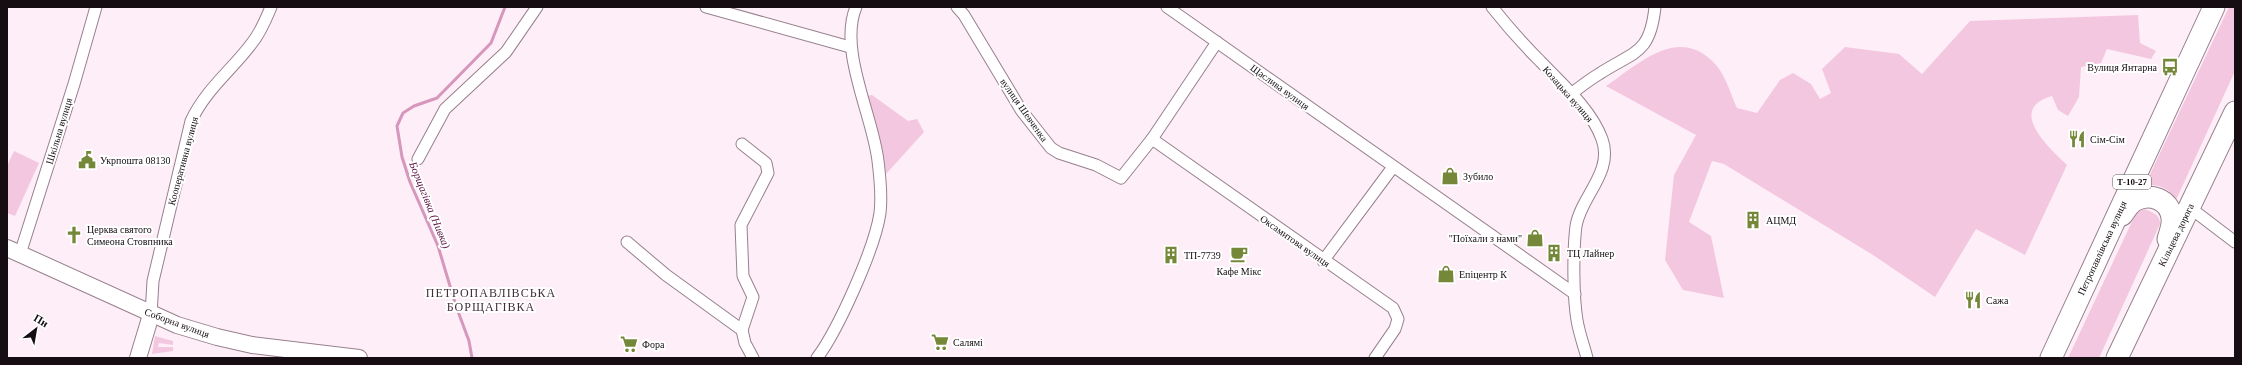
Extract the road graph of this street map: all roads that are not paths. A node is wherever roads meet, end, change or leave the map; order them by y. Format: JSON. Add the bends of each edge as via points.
{"nodes":[{"id":1,"x":96,"y":7,"type":"edge"},
{"id":2,"x":271,"y":7,"type":"edge"},
{"id":3,"x":537,"y":7,"type":"edge"},
{"id":4,"x":706,"y":7,"type":"edge"},
{"id":5,"x":856,"y":7,"type":"edge"},
{"id":6,"x":957,"y":7,"type":"edge"},
{"id":7,"x":1167,"y":7,"type":"edge"},
{"id":8,"x":1492,"y":7,"type":"edge"},
{"id":9,"x":1655,"y":7,"type":"edge"},
{"id":10,"x":2214,"y":7,"type":"edge"},
{"id":11,"x":1217,"y":42,"type":"junction"},
{"id":12,"x":850,"y":46,"type":"junction"},
{"id":13,"x":1571,"y":94,"type":"junction"},
{"id":14,"x":2235,"y":112,"type":"edge"},
{"id":15,"x":1152,"y":139,"type":"junction"},
{"id":16,"x":742,"y":144,"type":"dead end"},
{"id":17,"x":418,"y":159,"type":"dead end"},
{"id":18,"x":1393,"y":167,"type":"junction"},
{"id":19,"x":2189,"y":207,"type":"junction"},
{"id":20,"x":2110,"y":232,"type":"junction"},
{"id":21,"x":627,"y":242,"type":"dead end"},
{"id":22,"x":2235,"y":242,"type":"edge"},
{"id":23,"x":14,"y":251,"type":"edge"},
{"id":24,"x":2166,"y":256,"type":"junction"},
{"id":25,"x":1324,"y":261,"type":"junction"},
{"id":26,"x":1575,"y":294,"type":"junction"},
{"id":27,"x":151,"y":314,"type":"junction"},
{"id":28,"x":742,"y":330,"type":"junction"},
{"id":29,"x":313,"y":356,"type":"edge"},
{"id":30,"x":138,"y":358,"type":"edge"},
{"id":31,"x":359,"y":358,"type":"edge"},
{"id":32,"x":753,"y":358,"type":"edge"},
{"id":33,"x":817,"y":358,"type":"edge"},
{"id":34,"x":1375,"y":358,"type":"edge"},
{"id":35,"x":1587,"y":358,"type":"edge"},
{"id":36,"x":2051,"y":358,"type":"edge"},
{"id":37,"x":2117,"y":358,"type":"edge"}],
"edges":[{"from":1,"to":23,"type":"street","name":"Шкільна вулиця","via":[[74,84]]},
{"from":2,"to":27,"type":"street","name":"Кооперативна вулиця","via":[[253,42],[212,87],[191,120],[153,281]]},
{"from":3,"to":17,"type":"street","via":[[506,52],[445,109]]},
{"from":4,"to":12,"type":"street"},
{"from":5,"to":12,"type":"street"},
{"from":6,"to":15,"type":"street","name":"вулиця Шевченка","via":[[1022,110],[1051,148],[1096,165],[1121,178]]},
{"from":7,"to":11,"type":"street","name":"Щаслива вулиця"},
{"from":8,"to":13,"type":"street","name":"Козацька вулиця"},
{"from":9,"to":13,"type":"street","via":[[1650,36],[1642,48]]},
{"from":10,"to":20,"type":"highway","name":"Петропавлівська вулиця","number":"Т-10-27"},
{"from":11,"to":15,"type":"street","name":"вулиця Шевченка"},
{"from":11,"to":18,"type":"street","name":"Щаслива вулиця"},
{"from":12,"to":33,"type":"street","via":[[878,161],[880,213],[860,273],[834,330]]},
{"from":13,"to":26,"type":"street","name":"Козацька вулиця","via":[[1593,121],[1603,140],[1604,157],[1602,172],[1579,216],[1576,228]]},
{"from":14,"to":19,"type":"highway","name":"Кільцева дорога"},
{"from":15,"to":25,"type":"street","name":"Оксамитова вулиця"},
{"from":16,"to":28,"type":"street","via":[[766,164],[768,173],[741,225],[743,276],[753,297]]},
{"from":18,"to":25,"type":"street"},
{"from":18,"to":26,"type":"street","name":"Щаслива вулиця"},
{"from":19,"to":22,"type":"street"},
{"from":19,"to":24,"type":"highway","name":"Кільцева дорога"},
{"from":20,"to":24,"type":"highway","via":[[2132,202],[2140,198],[2153,197],[2169,208],[2172,219]]},
{"from":20,"to":36,"type":"highway","name":"Петропавлівська вулиця","number":"Т-10-27"},
{"from":21,"to":28,"type":"street","via":[[666,275]]},
{"from":23,"to":27,"type":"main road","name":"Соборна вулиця"},
{"from":24,"to":37,"type":"highway","name":"Кільцева дорога"},
{"from":25,"to":34,"type":"street","name":"Оксамитова вулиця","via":[[1392,308],[1398,319],[1395,329]]},
{"from":26,"to":35,"type":"street","name":"Козацька вулиця","via":[[1577,321]]},
{"from":27,"to":29,"type":"main road","name":"Соборна вулиця","via":[[217,337]]},
{"from":27,"to":30,"type":"main road"},
{"from":28,"to":32,"type":"street"},
{"from":29,"to":31,"type":"main road","name":"Соборна вулиця"}]}
